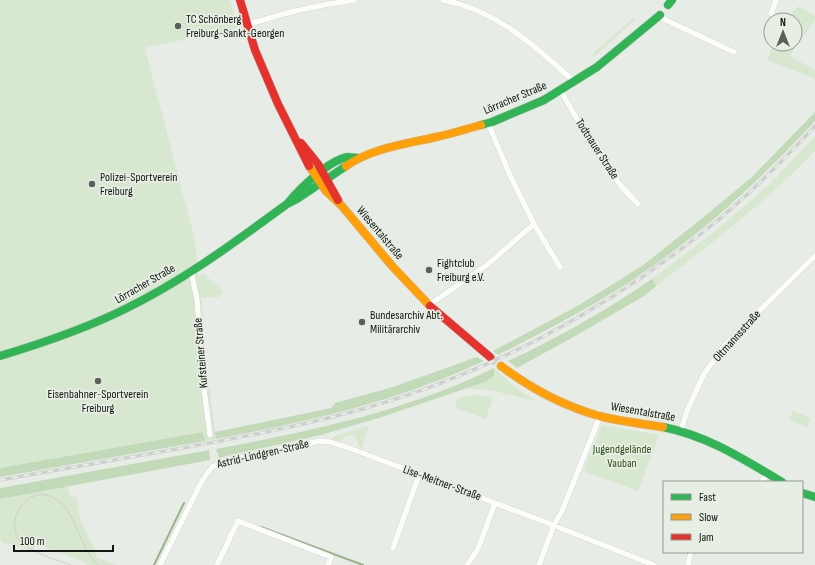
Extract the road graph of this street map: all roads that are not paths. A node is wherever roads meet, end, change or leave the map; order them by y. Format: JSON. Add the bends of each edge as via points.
{"nodes":[{"id":1,"x":240,"y":0,"type":"edge"},
{"id":2,"x":355,"y":0,"type":"edge"},
{"id":3,"x":443,"y":0,"type":"edge"},
{"id":4,"x":776,"y":0,"type":"edge"},
{"id":5,"x":772,"y":12,"type":"edge"},
{"id":6,"x":660,"y":15,"type":"joint"},
{"id":7,"x":247,"y":25,"type":"junction"},
{"id":8,"x":734,"y":52,"type":"dead end"},
{"id":9,"x":574,"y":82,"type":"junction"},
{"id":10,"x":562,"y":91,"type":"junction"},
{"id":11,"x":488,"y":123,"type":"junction"},
{"id":12,"x":358,"y":158,"type":"junction"},
{"id":13,"x":319,"y":173,"type":"junction"},
{"id":14,"x":324,"y":182,"type":"junction"},
{"id":15,"x":287,"y":204,"type":"junction"},
{"id":16,"x":638,"y":204,"type":"dead end"},
{"id":17,"x":534,"y":224,"type":"junction"},
{"id":18,"x":815,"y":256,"type":"edge"},
{"id":19,"x":560,"y":267,"type":"dead end"},
{"id":20,"x":191,"y":271,"type":"junction"},
{"id":21,"x":429,"y":305,"type":"junction"},
{"id":22,"x":0,"y":356,"type":"edge"},
{"id":23,"x":490,"y":357,"type":"tunnel mouth"},
{"id":24,"x":501,"y":366,"type":"tunnel mouth"},
{"id":25,"x":600,"y":416,"type":"junction"},
{"id":26,"x":681,"y":430,"type":"junction"},
{"id":27,"x":210,"y":435,"type":"dead end"},
{"id":28,"x":330,"y":442,"type":"joint"},
{"id":29,"x":768,"y":474,"type":"junction"},
{"id":30,"x":419,"y":475,"type":"junction"},
{"id":31,"x":762,"y":481,"type":"edge"},
{"id":32,"x":780,"y":481,"type":"edge"},
{"id":33,"x":803,"y":493,"type":"edge"},
{"id":34,"x":815,"y":497,"type":"edge"},
{"id":35,"x":495,"y":503,"type":"junction"},
{"id":36,"x":554,"y":525,"type":"junction"},
{"id":37,"x":393,"y":548,"type":"dead end"},
{"id":38,"x":691,"y":553,"type":"edge"},
{"id":39,"x":160,"y":565,"type":"edge"},
{"id":40,"x":217,"y":565,"type":"edge"},
{"id":41,"x":328,"y":565,"type":"edge"},
{"id":42,"x":467,"y":565,"type":"edge"},
{"id":43,"x":539,"y":565,"type":"edge"},
{"id":44,"x":654,"y":565,"type":"edge"},
{"id":45,"x":688,"y":565,"type":"edge"}],
"edges":[{"from":1,"to":7,"type":"street","name":"Wiesentalstraße"},
{"from":2,"to":7,"type":"street","via":[[272,16]]},
{"from":3,"to":9,"type":"street","via":[[460,4],[507,26]]},
{"from":4,"to":5,"type":"street"},
{"from":6,"to":8,"type":"street"},
{"from":6,"to":9,"type":"street","name":"Lörracher Straße","via":[[597,67]]},
{"from":7,"to":13,"type":"street","name":"Wiesentalstraße","via":[[278,104],[297,140],[304,146]]},
{"from":9,"to":10,"type":"street","name":"Lörracher Straße"},
{"from":10,"to":11,"type":"street","name":"Lörracher Straße","via":[[535,105]]},
{"from":10,"to":16,"type":"street","name":"Todtnauer Straße","via":[[587,138],[620,185]]},
{"from":11,"to":12,"type":"street","name":"Lörracher Straße"},
{"from":11,"to":17,"type":"street"},
{"from":12,"to":13,"type":"street","name":"Lörracher Straße","via":[[343,159]]},
{"from":12,"to":14,"type":"street","name":"Lörracher Straße"},
{"from":13,"to":14,"type":"street","name":"Wiesentalstraße"},
{"from":13,"to":15,"type":"street","name":"Lörracher Straße","via":[[292,196]]},
{"from":14,"to":15,"type":"street","name":"Lörracher Straße"},
{"from":14,"to":21,"type":"street","name":"Wiesentalstraße","via":[[392,267]]},
{"from":15,"to":20,"type":"street","name":"Lörracher Straße"},
{"from":17,"to":19,"type":"street"},
{"from":17,"to":21,"type":"street","via":[[487,265]]},
{"from":18,"to":26,"type":"street","name":"Oltmannsstraße","via":[[724,346],[704,374]]},
{"from":20,"to":22,"type":"street","name":"Lörracher Straße","via":[[163,289],[100,321],[68,335]]},
{"from":20,"to":27,"type":"street","name":"Kufsteiner Straße","via":[[197,299]]},
{"from":21,"to":23,"type":"street","name":"Wiesentalstraße"},
{"from":24,"to":25,"type":"street","name":"Wiesentalstraße","via":[[518,379],[559,401]]},
{"from":25,"to":26,"type":"street","name":"Wiesentalstraße"},
{"from":25,"to":36,"type":"street"},
{"from":26,"to":29,"type":"street","name":"Wiesentalstraße","via":[[725,448]]},
{"from":28,"to":30,"type":"street","name":"Lise-Meitner-Straße"},
{"from":28,"to":39,"type":"street","name":"Astrid-Lindgren-Straße","via":[[320,441],[230,460],[212,467],[202,481]]},
{"from":29,"to":31,"type":"street"},
{"from":29,"to":32,"type":"street","name":"Wiesentalstraße"},
{"from":30,"to":35,"type":"street","name":"Lise-Meitner-Straße"},
{"from":30,"to":37,"type":"street"},
{"from":33,"to":34,"type":"street"},
{"from":35,"to":36,"type":"street","name":"Lise-Meitner-Straße"},
{"from":35,"to":42,"type":"street","via":[[478,548]]},
{"from":36,"to":43,"type":"street"},
{"from":36,"to":44,"type":"street","name":"Lise-Meitner-Straße"},
{"from":38,"to":45,"type":"street"},
{"from":40,"to":41,"type":"street","via":[[238,521],[331,557]]}]}
